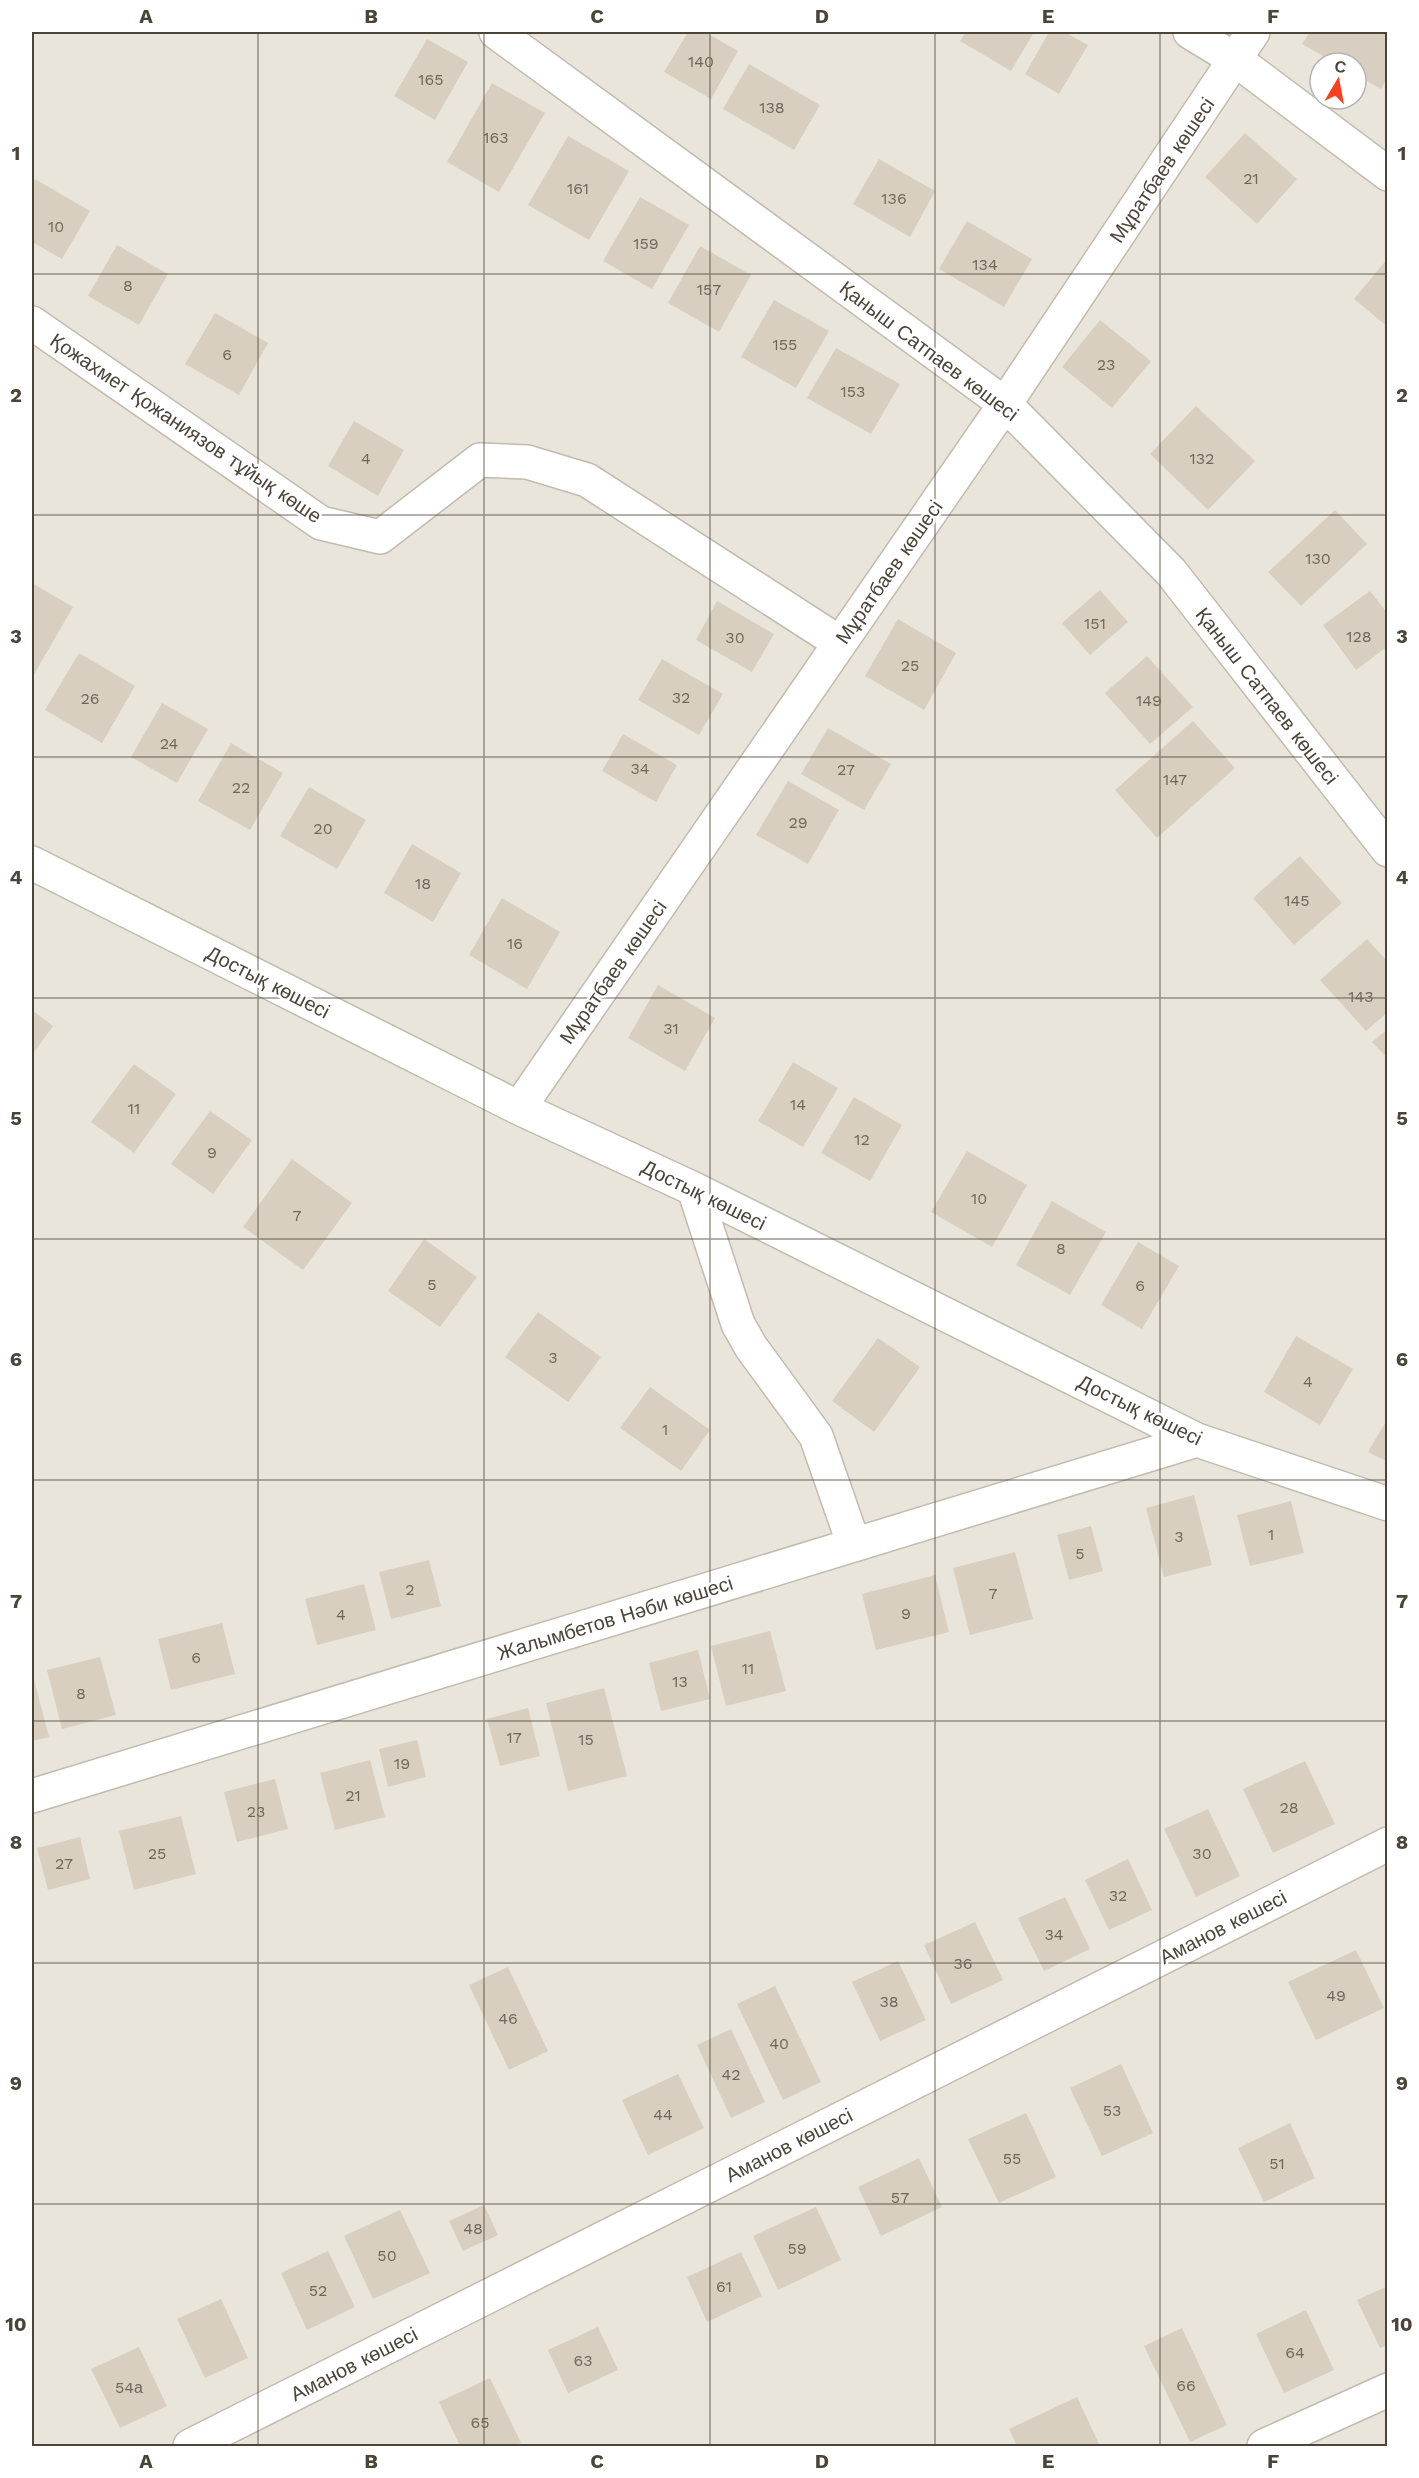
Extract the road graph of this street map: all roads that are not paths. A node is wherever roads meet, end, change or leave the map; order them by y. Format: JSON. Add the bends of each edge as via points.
{"nodes":[{"id":1,"x":496,"y":32,"type":"edge"},
{"id":2,"x":1190,"y":32,"type":"edge"},
{"id":3,"x":1253,"y":32,"type":"edge"},
{"id":4,"x":1236,"y":60,"type":"junction"},
{"id":5,"x":1388,"y":174,"type":"edge"},
{"id":6,"x":32,"y":324,"type":"edge"},
{"id":7,"x":1005,"y":404,"type":"junction"},
{"id":8,"x":840,"y":644,"type":"junction"},
{"id":9,"x":1388,"y":850,"type":"edge"},
{"id":10,"x":33,"y":867,"type":"edge"},
{"id":11,"x":519,"y":1108,"type":"junction"},
{"id":12,"x":694,"y":1189,"type":"junction"},
{"id":13,"x":1197,"y":1440,"type":"junction"},
{"id":14,"x":1388,"y":1504,"type":"edge"},
{"id":15,"x":854,"y":1545,"type":"junction"},
{"id":16,"x":32,"y":1796,"type":"edge"},
{"id":17,"x":1388,"y":1844,"type":"edge"},
{"id":18,"x":1388,"y":2390,"type":"edge"},
{"id":19,"x":190,"y":2446,"type":"edge"},
{"id":20,"x":1264,"y":2446,"type":"edge"}],
"edges":[{"from":1,"to":7,"type":"street","name":"Қаныш Сатпаев көшесі"},
{"from":2,"to":4,"type":"street"},
{"from":3,"to":4,"type":"street","name":"Мұратбаев көшесі"},
{"from":4,"to":5,"type":"street"},
{"from":4,"to":7,"type":"street","name":"Мұратбаев көшесі"},
{"from":6,"to":8,"type":"street","name":"Қожахмет Қожаниязов тұйық көше","via":[[321,523],[380,537],[480,460],[527,462],[587,480]]},
{"from":7,"to":8,"type":"street","name":"Мұратбаев көшесі"},
{"from":7,"to":9,"type":"street","name":"Қаныш Сатпаев көшесі","via":[[1171,572]]},
{"from":8,"to":11,"type":"street","name":"Мұратбаев көшесі"},
{"from":10,"to":11,"type":"street","name":"Достық көшесі"},
{"from":11,"to":12,"type":"street","name":"Достық көшесі"},
{"from":12,"to":13,"type":"street","name":"Достық көшесі"},
{"from":12,"to":15,"type":"street","via":[[738,1324],[816,1436]]},
{"from":13,"to":14,"type":"street","name":"Достық көшесі"},
{"from":13,"to":15,"type":"street","name":"Жалымбетов Нәби көшесі"},
{"from":15,"to":16,"type":"street","name":"Жалымбетов Нәби көшесі"},
{"from":17,"to":19,"type":"street","name":"Аманов көшесі"},
{"from":18,"to":20,"type":"street"}]}
